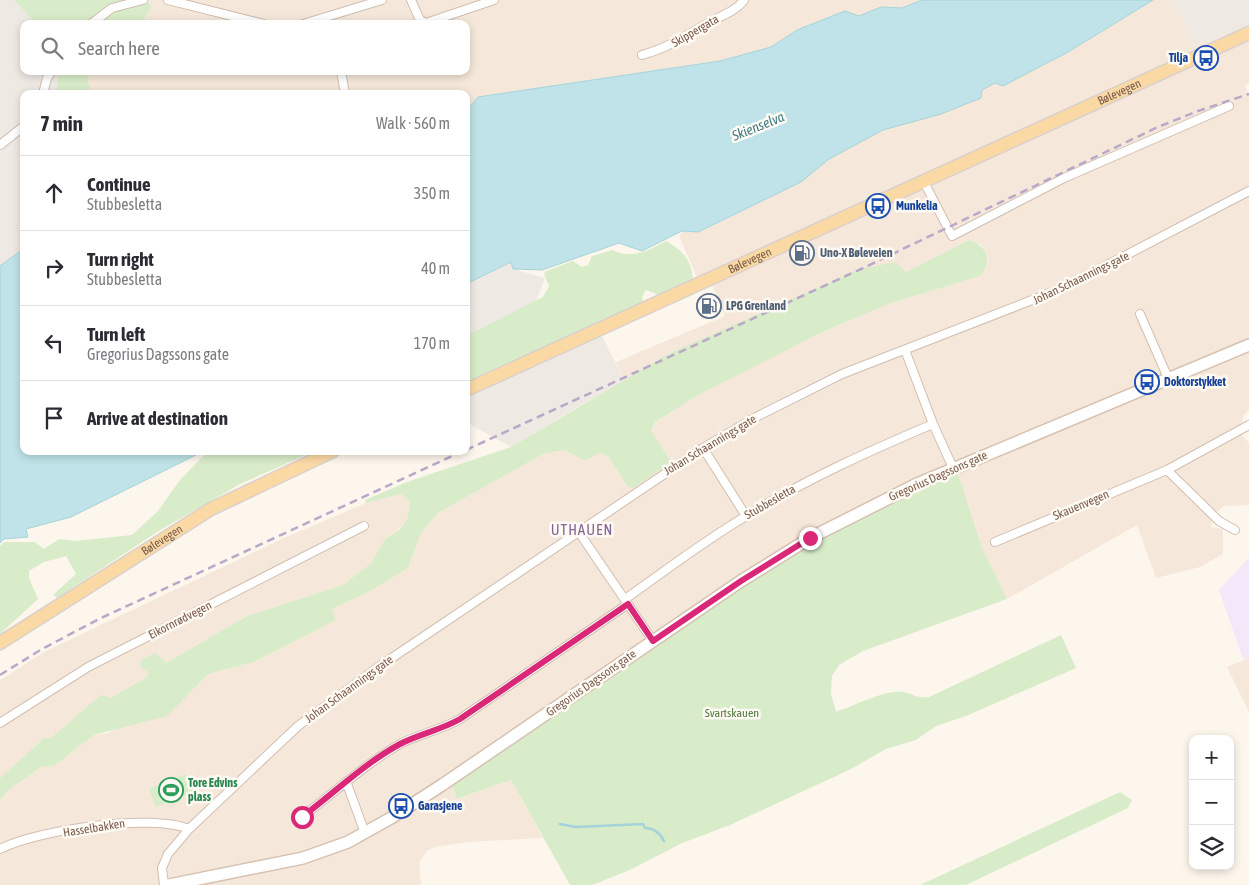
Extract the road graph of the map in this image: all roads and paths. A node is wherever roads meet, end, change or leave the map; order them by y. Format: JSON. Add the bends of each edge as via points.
{"nodes":[{"id":1,"x":143,"y":0,"type":"edge"},
{"id":2,"x":168,"y":0,"type":"edge"},
{"id":3,"x":382,"y":0,"type":"edge"},
{"id":4,"x":412,"y":0,"type":"edge"},
{"id":5,"x":494,"y":0,"type":"edge"},
{"id":6,"x":744,"y":0,"type":"edge"},
{"id":7,"x":353,"y":4,"type":"edge"},
{"id":8,"x":96,"y":20,"type":"edge"},
{"id":9,"x":248,"y":20,"type":"edge"},
{"id":10,"x":329,"y":20,"type":"edge"},
{"id":11,"x":420,"y":20,"type":"edge"},
{"id":12,"x":432,"y":20,"type":"edge"},
{"id":13,"x":1249,"y":32,"type":"edge"},
{"id":14,"x":1249,"y":38,"type":"edge"},
{"id":15,"x":1225,"y":44,"type":"junction"},
{"id":16,"x":642,"y":55,"type":"dead end"},
{"id":17,"x":49,"y":75,"type":"edge"},
{"id":18,"x":342,"y":75,"type":"edge"},
{"id":19,"x":44,"y":90,"type":"edge"},
{"id":20,"x":345,"y":90,"type":"edge"},
{"id":21,"x":1229,"y":106,"type":"dead end"},
{"id":22,"x":20,"y":129,"type":"edge"},
{"id":23,"x":0,"y":145,"type":"edge"},
{"id":24,"x":924,"y":182,"type":"junction"},
{"id":25,"x":1249,"y":191,"type":"edge"},
{"id":26,"x":1140,"y":314,"type":"dead end"},
{"id":27,"x":1249,"y":345,"type":"edge"},
{"id":28,"x":905,"y":350,"type":"junction"},
{"id":29,"x":1168,"y":378,"type":"junction"},
{"id":30,"x":470,"y":388,"type":"edge"},
{"id":31,"x":933,"y":424,"type":"junction"},
{"id":32,"x":1249,"y":425,"type":"edge"},
{"id":33,"x":703,"y":448,"type":"junction"},
{"id":34,"x":325,"y":455,"type":"edge"},
{"id":35,"x":953,"y":468,"type":"junction"},
{"id":36,"x":1167,"y":470,"type":"junction"},
{"id":37,"x":746,"y":516,"type":"junction"},
{"id":38,"x":364,"y":526,"type":"dead end"},
{"id":39,"x":1235,"y":530,"type":"dead end"},
{"id":40,"x":578,"y":531,"type":"junction"},
{"id":41,"x":994,"y":542,"type":"dead end"},
{"id":42,"x":626,"y":602,"type":"junction"},
{"id":43,"x":653,"y":641,"type":"junction"},
{"id":44,"x":0,"y":643,"type":"edge"},
{"id":45,"x":0,"y":723,"type":"edge"},
{"id":46,"x":346,"y":784,"type":"junction"},
{"id":47,"x":302,"y":817,"type":"dead end"},
{"id":48,"x":189,"y":829,"type":"junction"},
{"id":49,"x":366,"y":833,"type":"junction"},
{"id":50,"x":0,"y":849,"type":"edge"},
{"id":51,"x":164,"y":885,"type":"edge"},
{"id":52,"x":169,"y":885,"type":"edge"}],
"edges":[{"from":1,"to":8,"type":"street","via":[[112,8]]},
{"from":2,"to":9,"type":"street"},
{"from":3,"to":7,"type":"street"},
{"from":4,"to":11,"type":"street"},
{"from":5,"to":12,"type":"street"},
{"from":6,"to":16,"type":"street","name":"Skippergata","via":[[735,9],[669,46]]},
{"from":7,"to":10,"type":"street"},
{"from":13,"to":15,"type":"main road","name":"Bølevegen"},
{"from":14,"to":15,"type":"main road","name":"Bølevegen"},
{"from":15,"to":24,"type":"main road","name":"Bølevegen"},
{"from":17,"to":19,"type":"street"},
{"from":18,"to":20,"type":"street"},
{"from":21,"to":24,"type":"street","via":[[1064,178],[952,236]]},
{"from":22,"to":23,"type":"street"},
{"from":24,"to":30,"type":"main road","name":"Bølevegen"},
{"from":25,"to":28,"type":"street","name":"Johan Schaannings gate","via":[[1063,288]]},
{"from":26,"to":29,"type":"street"},
{"from":27,"to":29,"type":"street","name":"Gregorius Dagssons gate"},
{"from":28,"to":31,"type":"street"},
{"from":28,"to":33,"type":"street","name":"Johan Schaannings gate","via":[[842,374]]},
{"from":29,"to":35,"type":"street","name":"Gregorius Dagssons gate"},
{"from":31,"to":35,"type":"street"},
{"from":31,"to":37,"type":"street","name":"Stubbesletta","via":[[853,458]]},
{"from":32,"to":36,"type":"street","name":"Skauenvegen"},
{"from":33,"to":37,"type":"street"},
{"from":33,"to":40,"type":"street","name":"Johan Schaannings gate"},
{"from":34,"to":44,"type":"main road","name":"Bølevegen","via":[[211,509]]},
{"from":35,"to":43,"type":"street","name":"Gregorius Dagssons gate","via":[[855,513],[810,538]]},
{"from":36,"to":39,"type":"street","via":[[1219,521]]},
{"from":36,"to":41,"type":"street","name":"Skauenvegen"},
{"from":37,"to":42,"type":"street","name":"Stubbesletta"},
{"from":38,"to":45,"type":"street","name":"Eikornrødvegen","via":[[88,667]]},
{"from":40,"to":42,"type":"street"},
{"from":40,"to":48,"type":"street","name":"Johan Schaannings gate","via":[[318,709]]},
{"from":42,"to":43,"type":"street"},
{"from":42,"to":46,"type":"street","name":"Stubbesletta","via":[[460,719],[386,752]]},
{"from":43,"to":49,"type":"street","name":"Gregorius Dagssons gate"},
{"from":46,"to":47,"type":"street","name":"Stubbesletta"},
{"from":46,"to":49,"type":"street"},
{"from":48,"to":50,"type":"street","name":"Hasselbakken","via":[[160,822],[106,824],[18,842]]},
{"from":48,"to":51,"type":"street","name":"Johan Schaannings gate","via":[[163,862]]},
{"from":49,"to":52,"type":"street","name":"Gregorius Dagssons gate","via":[[303,858]]}]}
